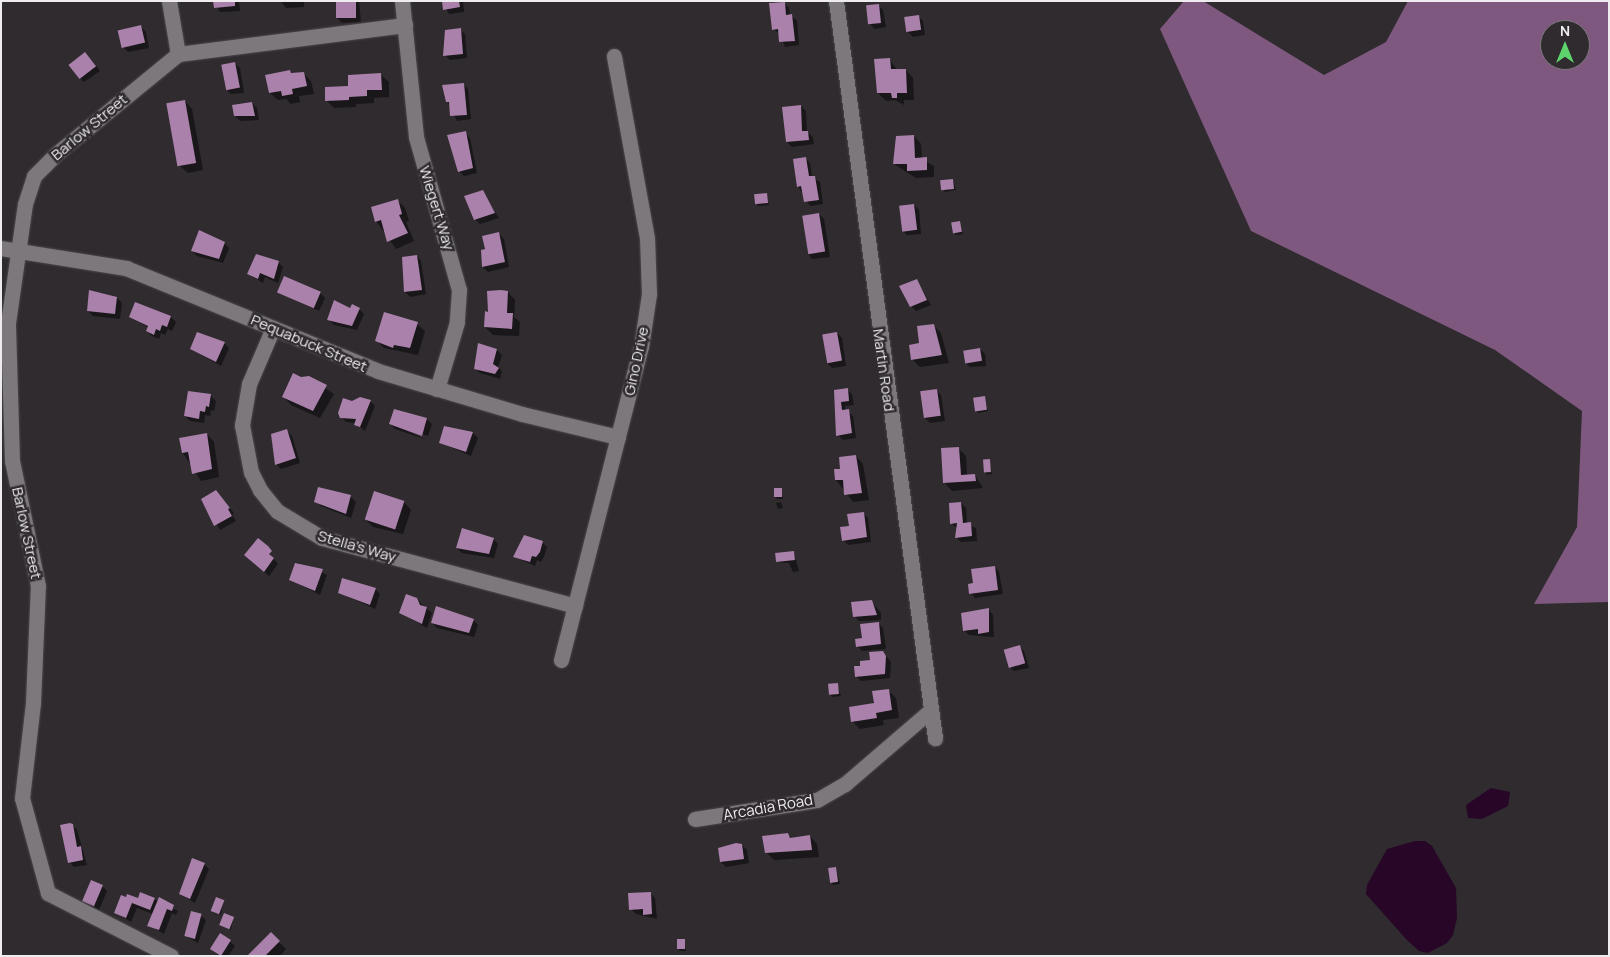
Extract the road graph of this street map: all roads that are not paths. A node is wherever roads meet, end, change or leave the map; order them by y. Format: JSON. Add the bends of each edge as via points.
{"nodes":[{"id":1,"x":169,"y":1,"type":"edge"},
{"id":2,"x":402,"y":1,"type":"edge"},
{"id":3,"x":836,"y":1,"type":"edge"},
{"id":4,"x":405,"y":25,"type":"junction"},
{"id":5,"x":178,"y":54,"type":"junction"},
{"id":6,"x":614,"y":56,"type":"dead end"},
{"id":7,"x":1,"y":248,"type":"edge"},
{"id":8,"x":18,"y":250,"type":"junction"},
{"id":9,"x":273,"y":328,"type":"junction"},
{"id":10,"x":437,"y":389,"type":"junction"},
{"id":11,"x":618,"y":437,"type":"junction"},
{"id":12,"x":575,"y":606,"type":"junction"},
{"id":13,"x":561,"y":660,"type":"dead end"},
{"id":14,"x":931,"y":710,"type":"junction"},
{"id":15,"x":935,"y":738,"type":"dead end"},
{"id":16,"x":695,"y":819,"type":"dead end"},
{"id":17,"x":171,"y":956,"type":"edge"}],
"edges":[{"from":1,"to":5,"type":"street"},
{"from":2,"to":4,"type":"street"},
{"from":3,"to":14,"type":"street","name":"Martin Road"},
{"from":4,"to":5,"type":"street"},
{"from":4,"to":10,"type":"street","name":"Wiegert Way","via":[[416,136],[460,290],[457,322]]},
{"from":5,"to":8,"type":"street","name":"Barlow Street","via":[[34,176],[25,204]]},
{"from":6,"to":11,"type":"street","name":"Gino Drive","via":[[647,238],[649,294],[641,347]]},
{"from":7,"to":8,"type":"street","name":"Pequabuck Street"},
{"from":8,"to":9,"type":"street","name":"Pequabuck Street","via":[[126,268]]},
{"from":8,"to":17,"type":"street","name":"Barlow Street","via":[[8,323],[12,461],[38,586],[33,703],[22,798],[48,893]]},
{"from":9,"to":10,"type":"street","name":"Pequabuck Street","via":[[378,371]]},
{"from":9,"to":12,"type":"street","name":"Stella's Way","via":[[249,384],[242,425],[250,472],[277,511],[322,538]]},
{"from":10,"to":11,"type":"street","name":"Pequabuck Street"},
{"from":11,"to":12,"type":"street","name":"Gino Drive"},
{"from":12,"to":13,"type":"street","name":"Gino Drive"},
{"from":14,"to":15,"type":"street","name":"Martin Road"},
{"from":14,"to":16,"type":"street","name":"Arcadia Road","via":[[845,784],[817,800]]}]}
